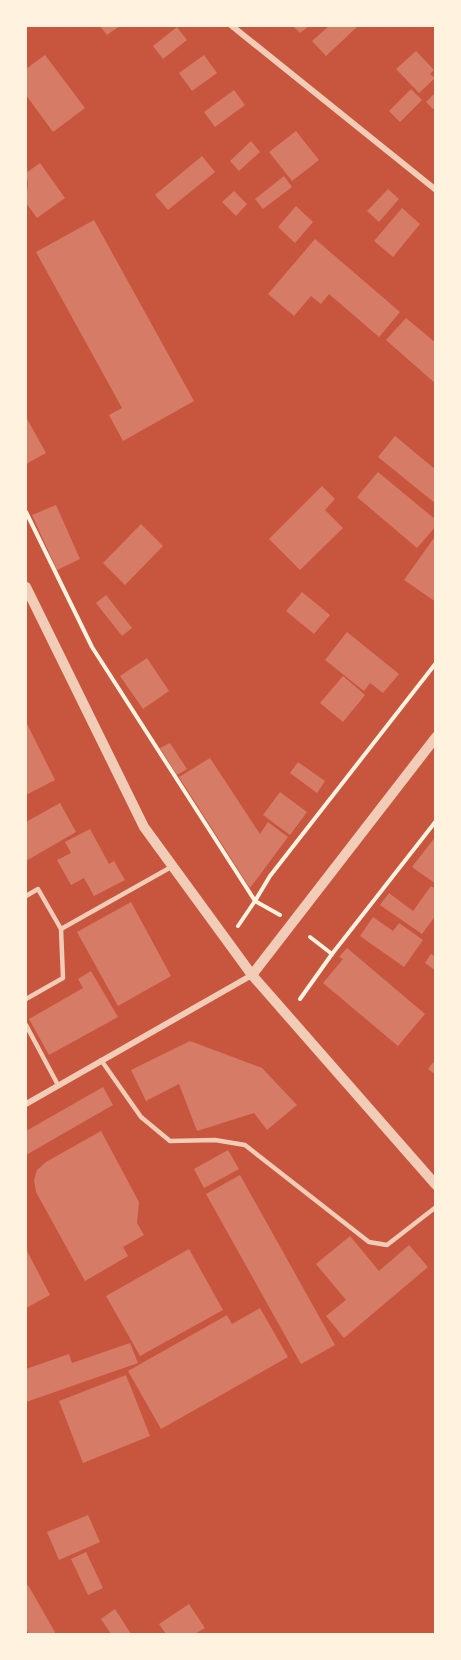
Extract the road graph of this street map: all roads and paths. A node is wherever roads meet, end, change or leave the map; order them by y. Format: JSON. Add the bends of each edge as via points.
{"nodes":[{"id":1,"x":232,"y":26,"type":"edge"},
{"id":2,"x":435,"y":190,"type":"edge"},
{"id":3,"x":26,"y":512,"type":"edge"},
{"id":4,"x":26,"y":587,"type":"edge"},
{"id":5,"x":435,"y":663,"type":"edge"},
{"id":6,"x":435,"y":736,"type":"edge"},
{"id":7,"x":435,"y":821,"type":"edge"},
{"id":8,"x":173,"y":866,"type":"junction"},
{"id":9,"x":26,"y":896,"type":"edge"},
{"id":10,"x":255,"y":901,"type":"junction"},
{"id":11,"x":280,"y":915,"type":"dead end"},
{"id":12,"x":238,"y":926,"type":"dead end"},
{"id":13,"x":61,"y":929,"type":"junction"},
{"id":14,"x":310,"y":937,"type":"dead end"},
{"id":15,"x":332,"y":954,"type":"junction"},
{"id":16,"x":252,"y":975,"type":"junction"},
{"id":17,"x":26,"y":999,"type":"edge"},
{"id":18,"x":300,"y":999,"type":"dead end"},
{"id":19,"x":26,"y":1025,"type":"edge"},
{"id":20,"x":101,"y":1060,"type":"junction"},
{"id":21,"x":58,"y":1085,"type":"junction"},
{"id":22,"x":26,"y":1104,"type":"edge"},
{"id":23,"x":435,"y":1185,"type":"edge"},
{"id":24,"x":435,"y":1207,"type":"edge"}],
"edges":[{"from":1,"to":2,"type":"street"},
{"from":3,"to":10,"type":"path","via":[[92,647]]},
{"from":4,"to":8,"type":"street","via":[[144,827]]},
{"from":5,"to":10,"type":"path","via":[[270,876]]},
{"from":6,"to":16,"type":"street"},
{"from":7,"to":15,"type":"path"},
{"from":8,"to":13,"type":"lane"},
{"from":8,"to":16,"type":"street"},
{"from":9,"to":13,"type":"lane","via":[[38,889]]},
{"from":10,"to":11,"type":"path"},
{"from":10,"to":12,"type":"path"},
{"from":13,"to":17,"type":"lane","via":[[63,978]]},
{"from":14,"to":15,"type":"path"},
{"from":15,"to":18,"type":"path"},
{"from":16,"to":20,"type":"street"},
{"from":16,"to":23,"type":"street"},
{"from":19,"to":21,"type":"lane"},
{"from":20,"to":21,"type":"street"},
{"from":20,"to":24,"type":"lane","via":[[141,1117],[170,1141],[215,1140],[244,1145],[369,1242],[387,1245]]},
{"from":21,"to":22,"type":"street"}]}
